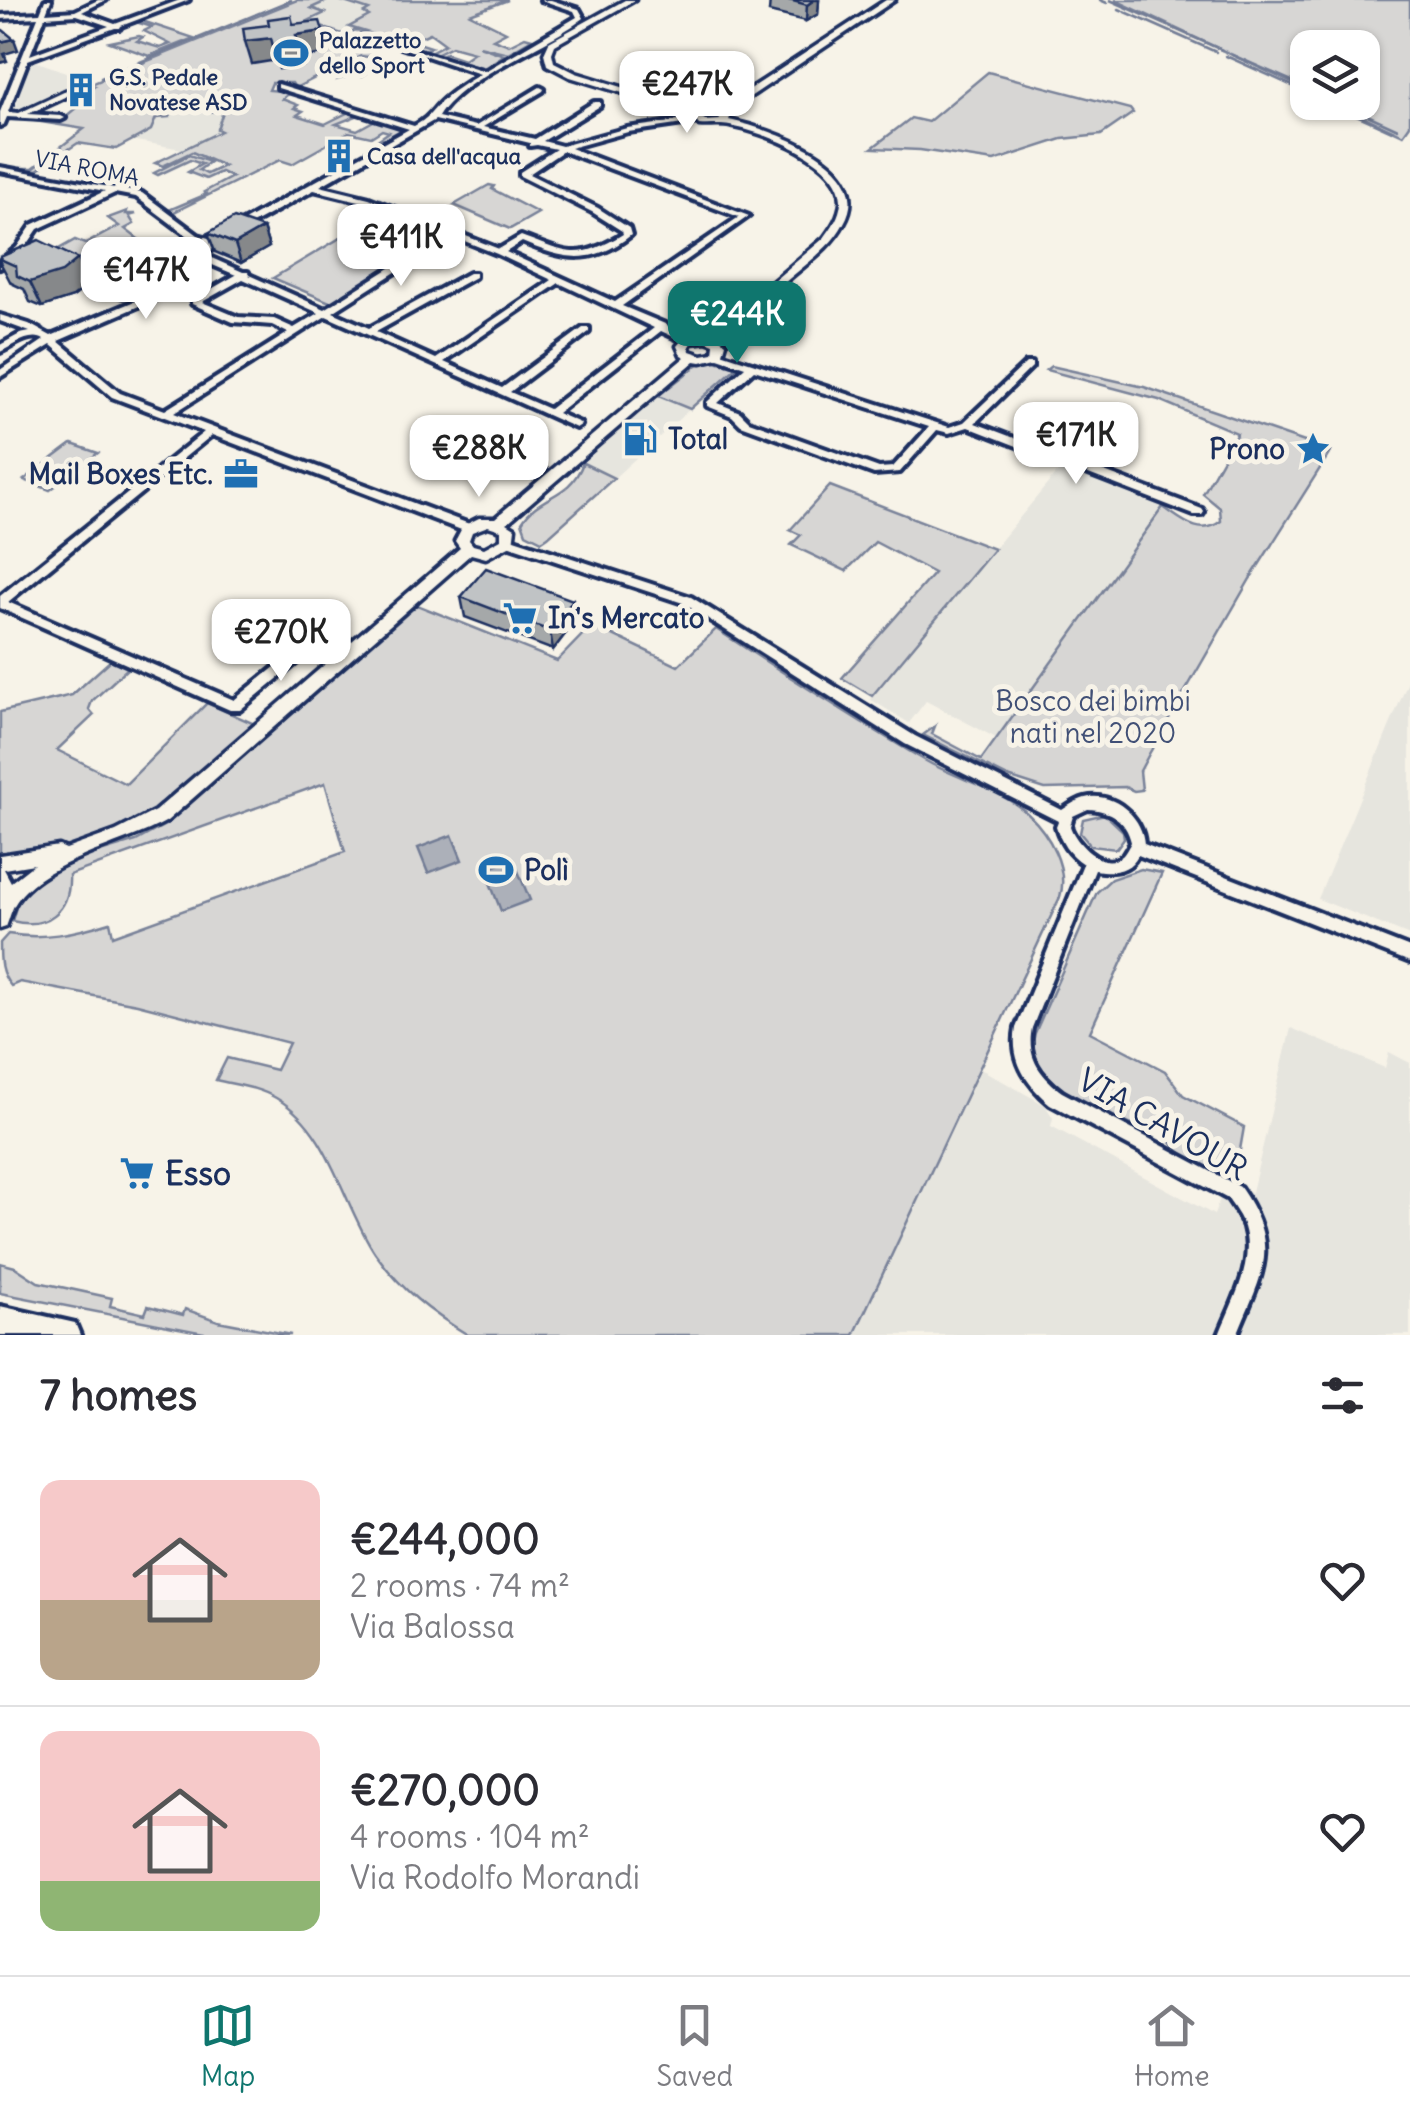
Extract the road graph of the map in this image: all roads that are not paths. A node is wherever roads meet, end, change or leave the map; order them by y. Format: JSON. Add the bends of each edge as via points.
{"nodes":[{"id":1,"x":48,"y":0,"type":"edge"},
{"id":2,"x":103,"y":0,"type":"edge"},
{"id":3,"x":186,"y":0,"type":"edge"},
{"id":4,"x":544,"y":0,"type":"edge"},
{"id":5,"x":631,"y":0,"type":"edge"},
{"id":6,"x":891,"y":0,"type":"edge"},
{"id":7,"x":76,"y":13,"type":"junction"},
{"id":8,"x":41,"y":15,"type":"junction"},
{"id":9,"x":0,"y":18,"type":"edge"},
{"id":10,"x":118,"y":26,"type":"junction"},
{"id":11,"x":402,"y":46,"type":"dead end"},
{"id":12,"x":25,"y":59,"type":"junction"},
{"id":13,"x":486,"y":74,"type":"junction"},
{"id":14,"x":281,"y":86,"type":"dead end"},
{"id":15,"x":540,"y":89,"type":"dead end"},
{"id":16,"x":66,"y":93,"type":"dead end"},
{"id":17,"x":597,"y":104,"type":"dead end"},
{"id":18,"x":687,"y":110,"type":"junction"},
{"id":19,"x":2,"y":114,"type":"edge"},
{"id":20,"x":20,"y":114,"type":"junction"},
{"id":21,"x":699,"y":117,"type":"junction"},
{"id":22,"x":721,"y":117,"type":"junction"},
{"id":23,"x":61,"y":118,"type":"dead end"},
{"id":24,"x":434,"y":118,"type":"junction"},
{"id":25,"x":680,"y":122,"type":"junction"},
{"id":26,"x":0,"y":124,"type":"edge"},
{"id":27,"x":412,"y":128,"type":"junction"},
{"id":28,"x":477,"y":128,"type":"junction"},
{"id":29,"x":532,"y":144,"type":"junction"},
{"id":30,"x":562,"y":148,"type":"junction"},
{"id":31,"x":0,"y":169,"type":"edge"},
{"id":32,"x":313,"y":187,"type":"junction"},
{"id":33,"x":114,"y":190,"type":"junction"},
{"id":34,"x":451,"y":233,"type":"junction"},
{"id":35,"x":213,"y":242,"type":"junction"},
{"id":36,"x":500,"y":252,"type":"junction"},
{"id":37,"x":202,"y":258,"type":"junction"},
{"id":38,"x":0,"y":266,"type":"edge"},
{"id":39,"x":245,"y":274,"type":"junction"},
{"id":40,"x":472,"y":275,"type":"dead end"},
{"id":41,"x":559,"y":279,"type":"junction"},
{"id":42,"x":618,"y":305,"type":"junction"},
{"id":43,"x":329,"y":313,"type":"junction"},
{"id":44,"x":0,"y":318,"type":"edge"},
{"id":45,"x":662,"y":326,"type":"junction"},
{"id":46,"x":586,"y":330,"type":"dead end"},
{"id":47,"x":371,"y":331,"type":"junction"},
{"id":48,"x":296,"y":333,"type":"junction"},
{"id":49,"x":47,"y":337,"type":"junction"},
{"id":50,"x":713,"y":339,"type":"junction"},
{"id":51,"x":688,"y":340,"type":"junction"},
{"id":52,"x":0,"y":349,"type":"edge"},
{"id":53,"x":718,"y":355,"type":"junction"},
{"id":54,"x":692,"y":357,"type":"junction"},
{"id":55,"x":439,"y":361,"type":"junction"},
{"id":56,"x":1029,"y":365,"type":"dead end"},
{"id":57,"x":750,"y":368,"type":"junction"},
{"id":58,"x":0,"y":374,"type":"edge"},
{"id":59,"x":505,"y":391,"type":"junction"},
{"id":60,"x":551,"y":412,"type":"junction"},
{"id":61,"x":166,"y":414,"type":"junction"},
{"id":62,"x":576,"y":424,"type":"dead end"},
{"id":63,"x":968,"y":424,"type":"junction"},
{"id":64,"x":934,"y":427,"type":"junction"},
{"id":65,"x":211,"y":431,"type":"junction"},
{"id":66,"x":1198,"y":512,"type":"dead end"},
{"id":67,"x":500,"y":522,"type":"junction"},
{"id":68,"x":468,"y":528,"type":"junction"},
{"id":69,"x":508,"y":542,"type":"junction"},
{"id":70,"x":468,"y":549,"type":"junction"},
{"id":71,"x":0,"y":603,"type":"edge"},
{"id":72,"x":332,"y":627,"type":"dead end"},
{"id":73,"x":1065,"y":818,"type":"junction"},
{"id":74,"x":108,"y":844,"type":"junction"},
{"id":75,"x":1137,"y":848,"type":"junction"},
{"id":76,"x":0,"y":862,"type":"edge"},
{"id":77,"x":1091,"y":862,"type":"junction"},
{"id":78,"x":0,"y":875,"type":"edge"},
{"id":79,"x":8,"y":897,"type":"junction"},
{"id":80,"x":0,"y":921,"type":"edge"},
{"id":81,"x":1410,"y":955,"type":"edge"},
{"id":82,"x":0,"y":1323,"type":"edge"},
{"id":83,"x":63,"y":1335,"type":"edge"},
{"id":84,"x":1228,"y":1335,"type":"edge"}],
"edges":[{"from":1,"to":8,"type":"street"},
{"from":2,"to":7,"type":"street"},
{"from":3,"to":10,"type":"street"},
{"from":4,"to":13,"type":"street","via":[[577,10],[581,18]]},
{"from":5,"to":18,"type":"street","via":[[552,44],[548,60],[573,75]]},
{"from":6,"to":22,"type":"street"},
{"from":7,"to":8,"type":"street"},
{"from":7,"to":10,"type":"street"},
{"from":8,"to":9,"type":"street"},
{"from":8,"to":12,"type":"street"},
{"from":10,"to":12,"type":"street"},
{"from":11,"to":13,"type":"street"},
{"from":12,"to":19,"type":"street"},
{"from":13,"to":24,"type":"street","via":[[439,107]]},
{"from":14,"to":27,"type":"street"},
{"from":15,"to":28,"type":"street"},
{"from":16,"to":20,"type":"street"},
{"from":17,"to":29,"type":"street"},
{"from":18,"to":21,"type":"street"},
{"from":18,"to":25,"type":"street"},
{"from":19,"to":20,"type":"street"},
{"from":19,"to":26,"type":"street"},
{"from":20,"to":23,"type":"street"},
{"from":21,"to":22,"type":"street","via":[[709,124]]},
{"from":21,"to":25,"type":"street"},
{"from":22,"to":50,"type":"street","via":[[815,156],[840,180],[846,211],[828,240]]},
{"from":24,"to":27,"type":"street"},
{"from":24,"to":28,"type":"street"},
{"from":25,"to":30,"type":"street"},
{"from":27,"to":32,"type":"street"},
{"from":28,"to":29,"type":"street"},
{"from":29,"to":30,"type":"street"},
{"from":30,"to":36,"type":"street","via":[[524,175],[606,216],[627,235],[583,258],[521,239]]},
{"from":30,"to":42,"type":"street","via":[[745,216]]},
{"from":31,"to":33,"type":"street","name":"VIA ROMA"},
{"from":32,"to":34,"type":"street"},
{"from":32,"to":35,"type":"street"},
{"from":33,"to":35,"type":"street","name":"VIA ROMA","via":[[147,199],[195,237]]},
{"from":33,"to":38,"type":"street","via":[[35,227]]},
{"from":34,"to":36,"type":"street"},
{"from":34,"to":43,"type":"street"},
{"from":35,"to":37,"type":"street"},
{"from":36,"to":41,"type":"street"},
{"from":37,"to":39,"type":"street"},
{"from":37,"to":49,"type":"street","via":[[137,305]]},
{"from":39,"to":43,"type":"street"},
{"from":39,"to":48,"type":"street","via":[[195,302],[236,320],[274,322]]},
{"from":40,"to":47,"type":"street"},
{"from":41,"to":42,"type":"street"},
{"from":41,"to":55,"type":"street"},
{"from":42,"to":45,"type":"street"},
{"from":43,"to":47,"type":"street"},
{"from":43,"to":48,"type":"street"},
{"from":44,"to":49,"type":"street"},
{"from":45,"to":51,"type":"street"},
{"from":45,"to":60,"type":"street"},
{"from":46,"to":59,"type":"street"},
{"from":47,"to":55,"type":"street"},
{"from":48,"to":61,"type":"street"},
{"from":49,"to":52,"type":"street","via":[[23,336]]},
{"from":49,"to":58,"type":"street"},
{"from":49,"to":61,"type":"street","via":[[113,394]]},
{"from":50,"to":51,"type":"street"},
{"from":50,"to":53,"type":"street","via":[[722,346]]},
{"from":51,"to":54,"type":"street","via":[[683,349]]},
{"from":53,"to":54,"type":"street"},
{"from":53,"to":57,"type":"street"},
{"from":54,"to":67,"type":"street"},
{"from":55,"to":59,"type":"street"},
{"from":56,"to":63,"type":"street"},
{"from":57,"to":64,"type":"street"},
{"from":57,"to":64,"type":"street","via":[[710,404],[878,472],[896,470]]},
{"from":59,"to":60,"type":"street"},
{"from":60,"to":62,"type":"street"},
{"from":61,"to":65,"type":"street"},
{"from":63,"to":64,"type":"street"},
{"from":63,"to":66,"type":"street"},
{"from":65,"to":68,"type":"street"},
{"from":65,"to":71,"type":"street"},
{"from":67,"to":68,"type":"street"},
{"from":67,"to":69,"type":"street","via":[[508,528]]},
{"from":68,"to":70,"type":"street","via":[[462,536]]},
{"from":69,"to":70,"type":"street","via":[[493,552]]},
{"from":69,"to":73,"type":"street","via":[[688,600],[910,740]]},
{"from":70,"to":74,"type":"street","via":[[188,795]]},
{"from":71,"to":72,"type":"street","via":[[235,706]]},
{"from":73,"to":75,"type":"street","via":[[1087,803],[1112,807],[1136,828]]},
{"from":73,"to":77,"type":"street","via":[[1070,846]]},
{"from":74,"to":76,"type":"street"},
{"from":74,"to":79,"type":"street","via":[[47,864]]},
{"from":75,"to":77,"type":"street","via":[[1124,862]]},
{"from":75,"to":81,"type":"street"},
{"from":77,"to":84,"type":"street","name":"VIA CAVOUR","via":[[1024,1028],[1022,1054],[1049,1093],[1234,1193],[1251,1214],[1257,1253]]},
{"from":78,"to":79,"type":"street"},
{"from":79,"to":80,"type":"street"},
{"from":82,"to":83,"type":"highway"}]}
